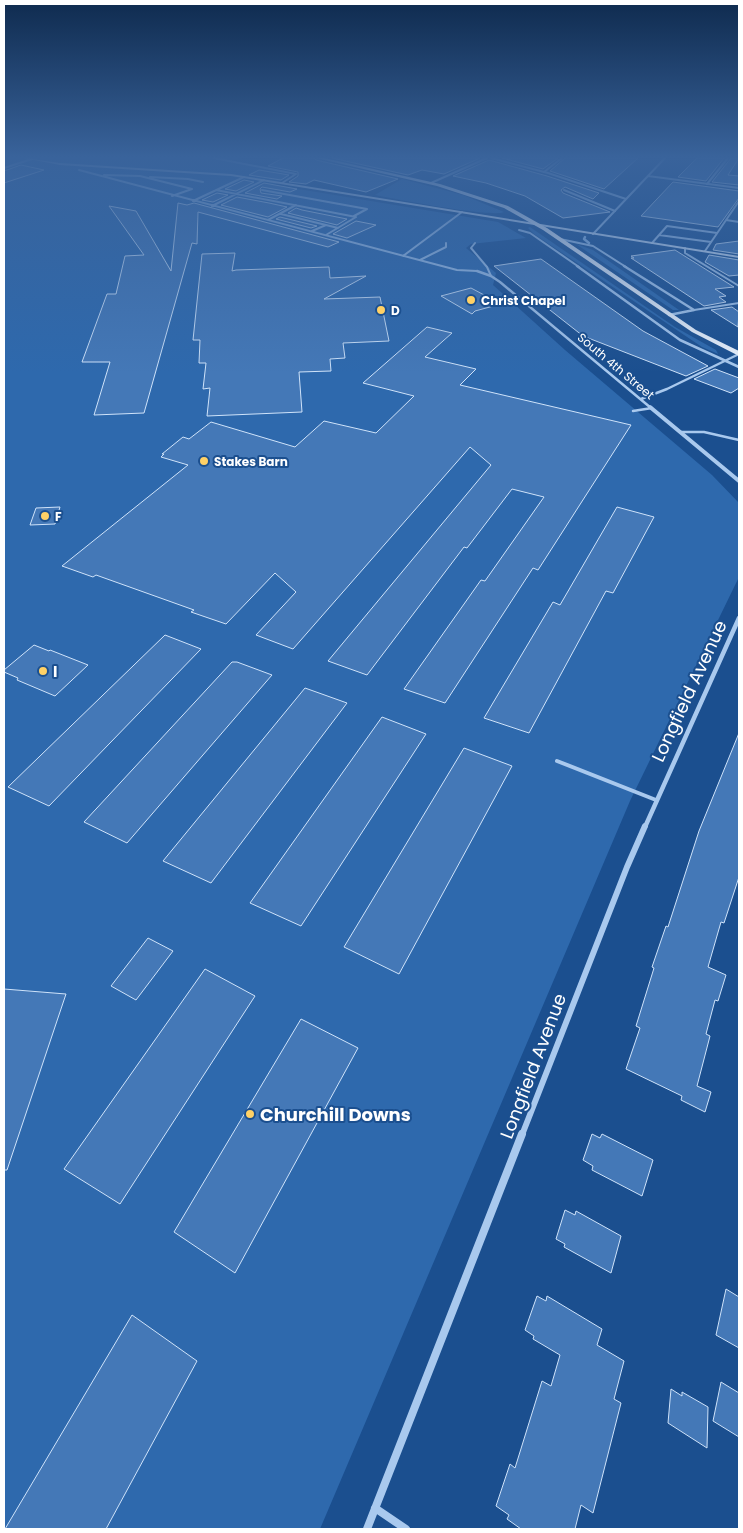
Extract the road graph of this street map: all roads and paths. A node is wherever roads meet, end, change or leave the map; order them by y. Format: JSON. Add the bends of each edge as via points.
{"nodes":[{"id":1,"x":306,"y":230,"type":"edge"},
{"id":2,"x":315,"y":230,"type":"edge"},
{"id":3,"x":335,"y":230,"type":"edge"},
{"id":4,"x":438,"y":230,"type":"edge"},
{"id":5,"x":519,"y":230,"type":"dead end"},
{"id":6,"x":545,"y":230,"type":"edge"},
{"id":7,"x":568,"y":230,"type":"edge"},
{"id":8,"x":597,"y":230,"type":"edge"},
{"id":9,"x":663,"y":230,"type":"edge"},
{"id":10,"x":697,"y":230,"type":"edge"},
{"id":11,"x":719,"y":230,"type":"edge"},
{"id":12,"x":312,"y":231,"type":"junction"},
{"id":13,"x":717,"y":233,"type":"junction"},
{"id":14,"x":593,"y":234,"type":"junction"},
{"id":15,"x":659,"y":234,"type":"junction"},
{"id":16,"x":326,"y":235,"type":"junction"},
{"id":17,"x":560,"y":239,"type":"junction"},
{"id":18,"x":711,"y":242,"type":"junction"},
{"id":19,"x":446,"y":243,"type":"dead end"},
{"id":20,"x":475,"y":243,"type":"dead end"},
{"id":21,"x":652,"y":243,"type":"junction"},
{"id":22,"x":685,"y":248,"type":"junction"},
{"id":23,"x":705,"y":251,"type":"junction"},
{"id":24,"x":403,"y":256,"type":"junction"},
{"id":25,"x":739,"y":257,"type":"edge"},
{"id":26,"x":420,"y":260,"type":"junction"},
{"id":27,"x":477,"y":271,"type":"joint"},
{"id":28,"x":491,"y":276,"type":"junction"},
{"id":29,"x":739,"y":286,"type":"edge"},
{"id":30,"x":739,"y":303,"type":"edge"},
{"id":31,"x":694,"y":310,"type":"junction"},
{"id":32,"x":669,"y":315,"type":"junction"},
{"id":33,"x":739,"y":354,"type":"edge"},
{"id":34,"x":724,"y":361,"type":"junction"},
{"id":35,"x":739,"y":367,"type":"edge"},
{"id":36,"x":641,"y":399,"type":"junction"},
{"id":37,"x":652,"y":408,"type":"junction"},
{"id":38,"x":634,"y":411,"type":"dead end"},
{"id":39,"x":680,"y":432,"type":"junction"},
{"id":40,"x":739,"y":440,"type":"edge"},
{"id":41,"x":739,"y":481,"type":"edge"},
{"id":42,"x":739,"y":618,"type":"edge"},
{"id":43,"x":557,"y":761,"type":"dead end"},
{"id":44,"x":656,"y":800,"type":"junction"},
{"id":45,"x":375,"y":1508,"type":"junction"},
{"id":46,"x":367,"y":1529,"type":"edge"},
{"id":47,"x":406,"y":1529,"type":"edge"}],
"edges":[{"from":1,"to":12,"type":"lane"},
{"from":2,"to":12,"type":"lane"},
{"from":3,"to":16,"type":"lane"},
{"from":4,"to":24,"type":"lane"},
{"from":5,"to":34,"type":"street","via":[[530,233],[680,340]]},
{"from":6,"to":17,"type":"main road"},
{"from":7,"to":14,"type":"main road"},
{"from":8,"to":14,"type":"street"},
{"from":9,"to":15,"type":"lane"},
{"from":10,"to":13,"type":"lane"},
{"from":11,"to":13,"type":"lane"},
{"from":12,"to":16,"type":"lane"},
{"from":13,"to":18,"type":"lane"},
{"from":14,"to":21,"type":"main road"},
{"from":15,"to":18,"type":"lane"},
{"from":15,"to":21,"type":"lane"},
{"from":16,"to":24,"type":"lane"},
{"from":17,"to":31,"type":"street","via":[[593,246]]},
{"from":17,"to":32,"type":"main road"},
{"from":18,"to":23,"type":"lane"},
{"from":19,"to":26,"type":"lane","via":[[440,251]]},
{"from":20,"to":28,"type":"lane","via":[[471,248],[487,265]]},
{"from":21,"to":22,"type":"main road"},
{"from":22,"to":23,"type":"main road"},
{"from":22,"to":29,"type":"lane","via":[[687,255]]},
{"from":23,"to":25,"type":"main road"},
{"from":24,"to":26,"type":"lane"},
{"from":26,"to":27,"type":"lane","via":[[458,270]]},
{"from":27,"to":28,"type":"street","name":"South 4th Street"},
{"from":28,"to":36,"type":"street","name":"South 4th Street"},
{"from":30,"to":31,"type":"lane"},
{"from":31,"to":32,"type":"street"},
{"from":32,"to":33,"type":"main road"},
{"from":33,"to":34,"type":"street"},
{"from":34,"to":35,"type":"street"},
{"from":34,"to":36,"type":"street","via":[[667,390]]},
{"from":36,"to":37,"type":"street","name":"South 4th Street"},
{"from":37,"to":38,"type":"lane"},
{"from":37,"to":39,"type":"street","name":"South 4th Street"},
{"from":39,"to":40,"type":"lane","via":[[704,432]]},
{"from":39,"to":41,"type":"street","name":"South 4th Street"},
{"from":42,"to":44,"type":"street","name":"Longfield Avenue"},
{"from":43,"to":44,"type":"lane"},
{"from":44,"to":45,"type":"street","name":"Longfield Avenue"},
{"from":45,"to":46,"type":"street","name":"Longfield Avenue"},
{"from":45,"to":47,"type":"street"}]}
